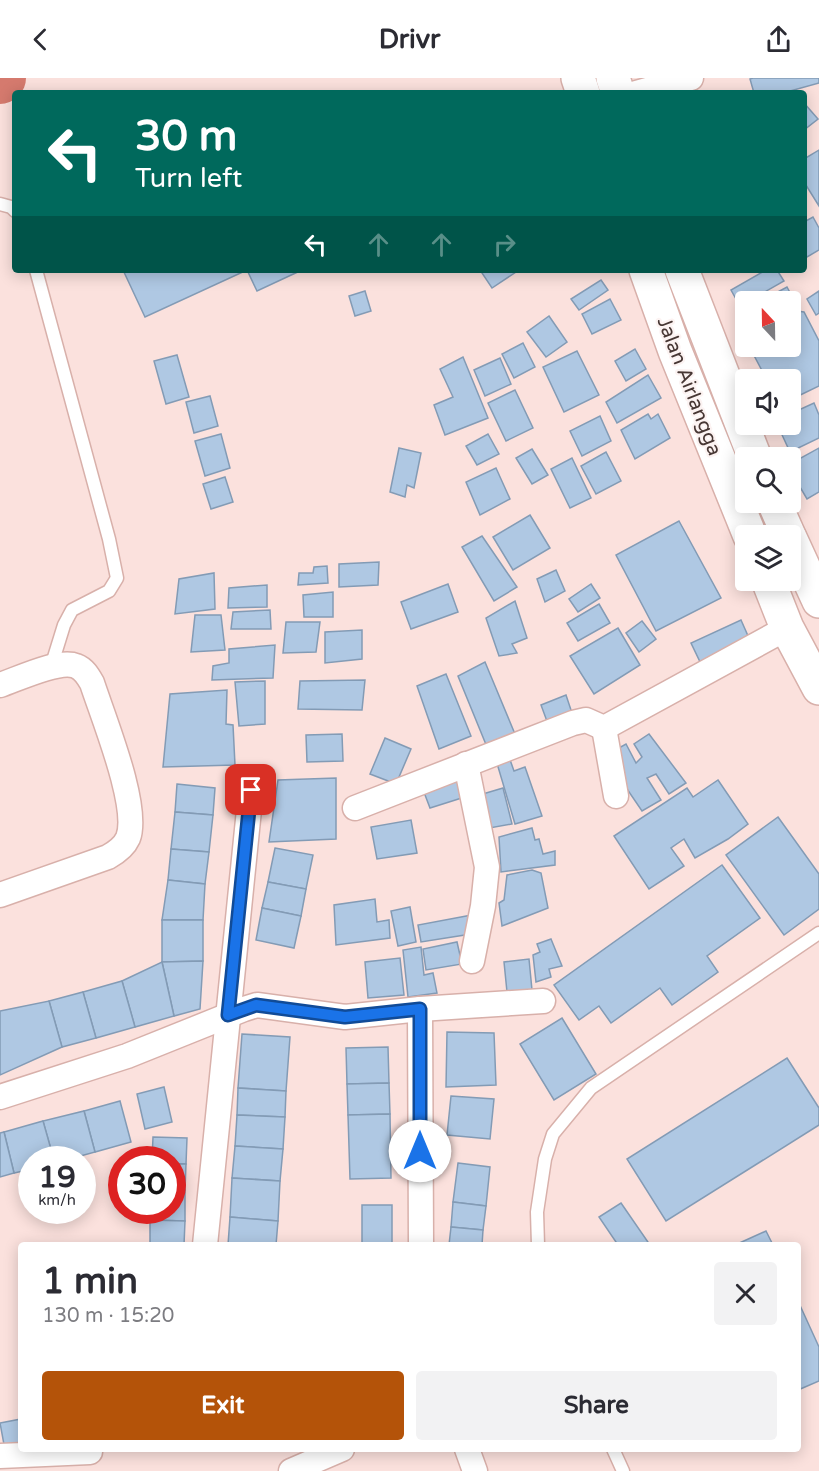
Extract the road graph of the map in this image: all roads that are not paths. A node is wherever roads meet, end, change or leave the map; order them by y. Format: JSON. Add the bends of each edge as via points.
{"nodes":[{"id":1,"x":692,"y":78,"type":"edge"},
{"id":2,"x":647,"y":90,"type":"edge"},
{"id":3,"x":37,"y":273,"type":"edge"},
{"id":4,"x":647,"y":273,"type":"edge"},
{"id":5,"x":683,"y":273,"type":"edge"},
{"id":6,"x":751,"y":447,"type":"edge"},
{"id":7,"x":746,"y":525,"type":"edge"},
{"id":8,"x":801,"y":561,"type":"edge"},
{"id":9,"x":774,"y":591,"type":"edge"},
{"id":10,"x":819,"y":601,"type":"edge"},
{"id":11,"x":802,"y":639,"type":"edge"},
{"id":12,"x":51,"y":667,"type":"junction"},
{"id":13,"x":0,"y":685,"type":"edge"},
{"id":14,"x":819,"y":688,"type":"edge"},
{"id":15,"x":604,"y":728,"type":"junction"},
{"id":16,"x":466,"y":764,"type":"junction"},
{"id":17,"x":251,"y":790,"type":"dead end"},
{"id":18,"x":616,"y":796,"type":"dead end"},
{"id":19,"x":355,"y":808,"type":"dead end"},
{"id":20,"x":0,"y":895,"type":"edge"},
{"id":21,"x":819,"y":933,"type":"edge"},
{"id":22,"x":472,"y":962,"type":"dead end"},
{"id":23,"x":543,"y":1001,"type":"dead end"},
{"id":24,"x":420,"y":1009,"type":"junction"},
{"id":25,"x":228,"y":1015,"type":"junction"},
{"id":26,"x":0,"y":1097,"type":"edge"},
{"id":27,"x":206,"y":1242,"type":"edge"},
{"id":28,"x":421,"y":1242,"type":"edge"},
{"id":29,"x":538,"y":1242,"type":"edge"},
{"id":30,"x":90,"y":1452,"type":"dead end"},
{"id":31,"x":335,"y":1452,"type":"edge"},
{"id":32,"x":468,"y":1452,"type":"edge"},
{"id":33,"x":614,"y":1452,"type":"edge"},
{"id":34,"x":0,"y":1456,"type":"edge"},
{"id":35,"x":291,"y":1471,"type":"edge"},
{"id":36,"x":475,"y":1471,"type":"edge"},
{"id":37,"x":623,"y":1471,"type":"edge"}],
"edges":[{"from":1,"to":2,"type":"street"},
{"from":3,"to":12,"type":"lane","via":[[110,539],[117,578],[109,591],[72,610]]},
{"from":4,"to":7,"type":"main road","name":"Jalan Airlangga"},
{"from":5,"to":6,"type":"main road","name":"Jalan Airlangga"},
{"from":8,"to":10,"type":"main road"},
{"from":9,"to":11,"type":"main road"},
{"from":11,"to":14,"type":"main road"},
{"from":11,"to":15,"type":"street"},
{"from":12,"to":13,"type":"street"},
{"from":12,"to":20,"type":"street","via":[[79,667],[92,683],[125,786],[131,821],[128,838],[120,850],[108,857]]},
{"from":15,"to":16,"type":"street","via":[[586,720]]},
{"from":15,"to":18,"type":"street"},
{"from":16,"to":19,"type":"street"},
{"from":16,"to":22,"type":"street","via":[[488,867]]},
{"from":17,"to":25,"type":"street"},
{"from":21,"to":29,"type":"lane","via":[[591,1088],[553,1134],[537,1212]]},
{"from":23,"to":24,"type":"street"},
{"from":24,"to":25,"type":"street","via":[[345,1017],[256,1005]]},
{"from":24,"to":28,"type":"street"},
{"from":25,"to":26,"type":"street","via":[[127,1056]]},
{"from":25,"to":27,"type":"street"},
{"from":30,"to":34,"type":"street"},
{"from":31,"to":35,"type":"street"},
{"from":32,"to":36,"type":"street"},
{"from":33,"to":37,"type":"lane"}]}
